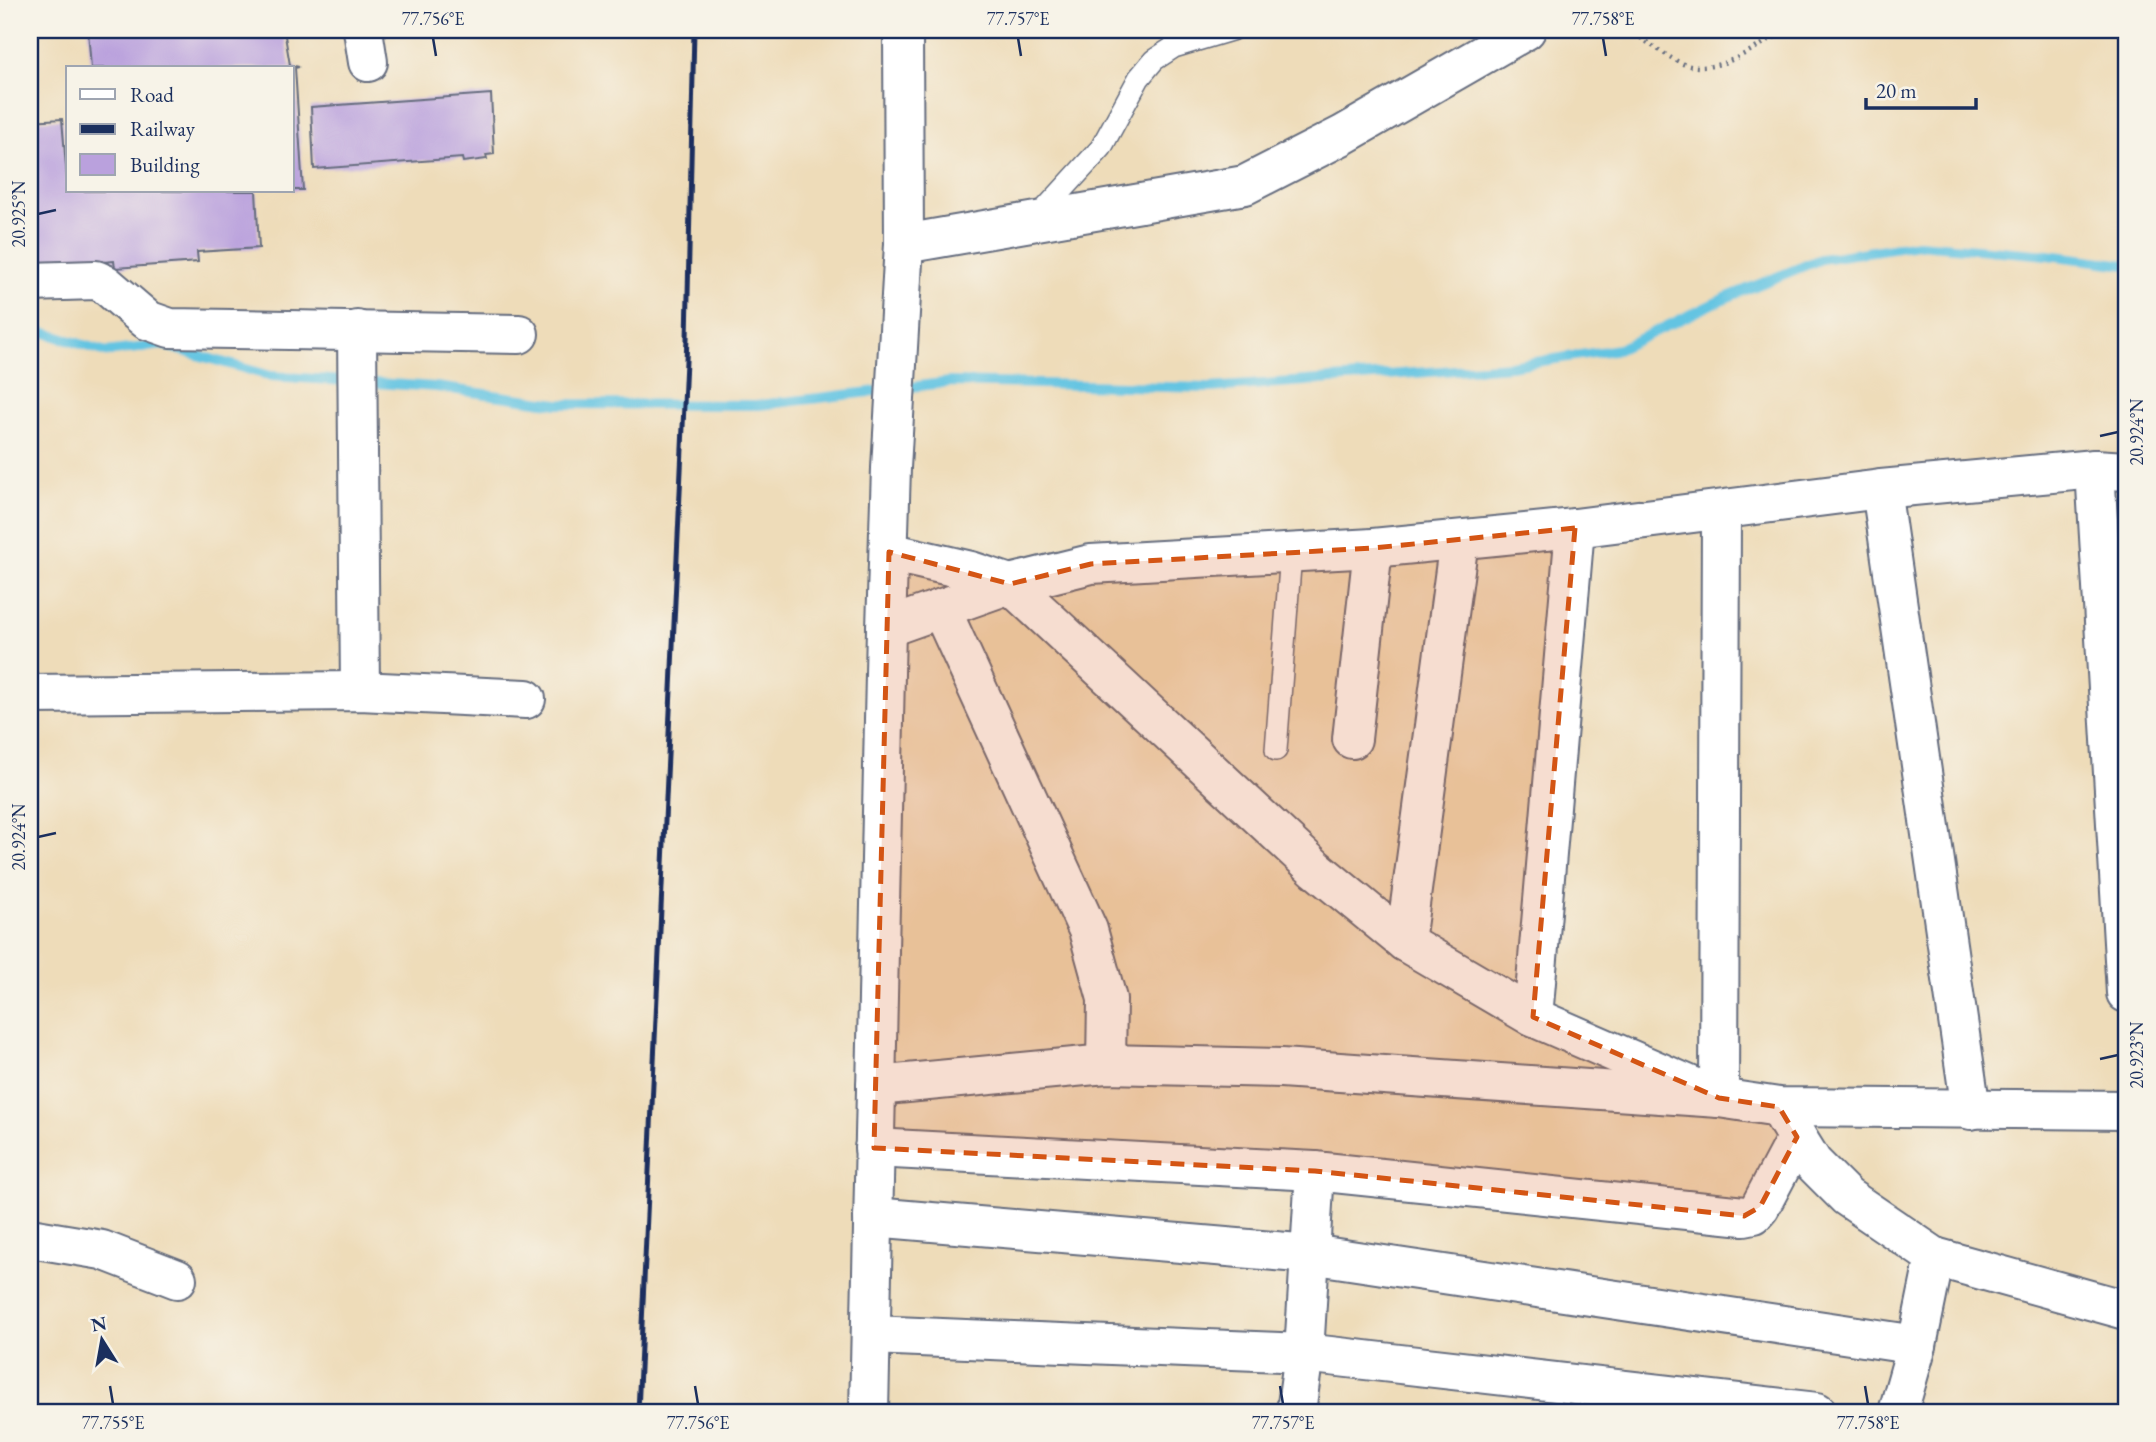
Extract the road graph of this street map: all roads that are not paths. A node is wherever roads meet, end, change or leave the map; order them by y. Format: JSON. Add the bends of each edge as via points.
{"nodes":[{"id":1,"x":903,"y":30,"type":"edge"},
{"id":2,"x":1231,"y":30,"type":"edge"},
{"id":3,"x":1526,"y":30,"type":"edge"},
{"id":4,"x":1034,"y":221,"type":"junction"},
{"id":5,"x":904,"y":244,"type":"junction"},
{"id":6,"x":30,"y":282,"type":"edge"},
{"id":7,"x":519,"y":334,"type":"dead end"},
{"id":8,"x":357,"y":337,"type":"junction"},
{"id":9,"x":2111,"y":470,"type":"edge"},
{"id":10,"x":1881,"y":489,"type":"junction"},
{"id":11,"x":1721,"y":511,"type":"junction"},
{"id":12,"x":1575,"y":528,"type":"junction"},
{"id":13,"x":1459,"y":540,"type":"junction"},
{"id":14,"x":1373,"y":548,"type":"junction"},
{"id":15,"x":889,"y":552,"type":"junction"},
{"id":16,"x":1291,"y":553,"type":"junction"},
{"id":17,"x":1010,"y":584,"type":"junction"},
{"id":18,"x":941,"y":609,"type":"junction"},
{"id":19,"x":886,"y":628,"type":"junction"},
{"id":20,"x":360,"y":691,"type":"junction"},
{"id":21,"x":30,"y":694,"type":"edge"},
{"id":22,"x":526,"y":699,"type":"dead end"},
{"id":23,"x":1352,"y":739,"type":"dead end"},
{"id":24,"x":1276,"y":750,"type":"dead end"},
{"id":25,"x":1405,"y":942,"type":"junction"},
{"id":26,"x":2126,"y":993,"type":"edge"},
{"id":27,"x":1533,"y":1017,"type":"junction"},
{"id":28,"x":1106,"y":1064,"type":"junction"},
{"id":29,"x":876,"y":1086,"type":"junction"},
{"id":30,"x":1719,"y":1098,"type":"junction"},
{"id":31,"x":1971,"y":1110,"type":"junction"},
{"id":32,"x":2126,"y":1110,"type":"edge"},
{"id":33,"x":1788,"y":1122,"type":"junction"},
{"id":34,"x":874,"y":1148,"type":"junction"},
{"id":35,"x":1315,"y":1171,"type":"junction"},
{"id":36,"x":873,"y":1217,"type":"junction"},
{"id":37,"x":30,"y":1238,"type":"edge"},
{"id":38,"x":1310,"y":1254,"type":"junction"},
{"id":39,"x":1935,"y":1257,"type":"junction"},
{"id":40,"x":177,"y":1279,"type":"dead end"},
{"id":41,"x":2126,"y":1310,"type":"edge"},
{"id":42,"x":871,"y":1335,"type":"junction"},
{"id":43,"x":1917,"y":1345,"type":"junction"},
{"id":44,"x":1304,"y":1353,"type":"junction"},
{"id":45,"x":869,"y":1412,"type":"edge"},
{"id":46,"x":1296,"y":1412,"type":"edge"},
{"id":47,"x":1817,"y":1412,"type":"edge"},
{"id":48,"x":1898,"y":1412,"type":"edge"}],
"edges":[{"from":1,"to":5,"type":"street"},
{"from":2,"to":4,"type":"lane","via":[[1174,47],[1154,60],[1095,156]]},
{"from":3,"to":4,"type":"street","via":[[1343,135],[1245,185]]},
{"from":4,"to":5,"type":"street"},
{"from":5,"to":15,"type":"street"},
{"from":6,"to":8,"type":"street","via":[[96,280],[147,320],[170,328]]},
{"from":7,"to":8,"type":"street"},
{"from":8,"to":20,"type":"street"},
{"from":9,"to":10,"type":"street"},
{"from":9,"to":26,"type":"street"},
{"from":10,"to":11,"type":"street"},
{"from":10,"to":31,"type":"street"},
{"from":11,"to":12,"type":"street"},
{"from":11,"to":30,"type":"street"},
{"from":12,"to":13,"type":"street"},
{"from":12,"to":27,"type":"street"},
{"from":13,"to":14,"type":"street"},
{"from":13,"to":25,"type":"street"},
{"from":14,"to":16,"type":"street"},
{"from":14,"to":23,"type":"street"},
{"from":15,"to":17,"type":"street"},
{"from":15,"to":19,"type":"street"},
{"from":16,"to":17,"type":"street","via":[[1091,564]]},
{"from":16,"to":24,"type":"lane"},
{"from":17,"to":18,"type":"street"},
{"from":17,"to":25,"type":"street","via":[[1316,869]]},
{"from":18,"to":19,"type":"street"},
{"from":18,"to":28,"type":"street","via":[[1088,930],[1107,999]]},
{"from":19,"to":29,"type":"street"},
{"from":20,"to":21,"type":"street"},
{"from":20,"to":22,"type":"street"},
{"from":25,"to":27,"type":"street"},
{"from":27,"to":30,"type":"street"},
{"from":28,"to":29,"type":"street"},
{"from":28,"to":30,"type":"street","via":[[1281,1068]]},
{"from":29,"to":34,"type":"street"},
{"from":30,"to":33,"type":"street"},
{"from":31,"to":32,"type":"street"},
{"from":31,"to":33,"type":"street"},
{"from":33,"to":35,"type":"street","via":[[1760,1207],[1744,1216]]},
{"from":33,"to":39,"type":"street","via":[[1813,1163],[1847,1197]]},
{"from":34,"to":35,"type":"street"},
{"from":34,"to":36,"type":"street"},
{"from":35,"to":38,"type":"street"},
{"from":36,"to":38,"type":"street"},
{"from":36,"to":42,"type":"street"},
{"from":37,"to":40,"type":"street","via":[[103,1250]]},
{"from":38,"to":43,"type":"street"},
{"from":38,"to":44,"type":"street"},
{"from":39,"to":41,"type":"street"},
{"from":39,"to":43,"type":"street"},
{"from":42,"to":44,"type":"street"},
{"from":42,"to":45,"type":"street"},
{"from":43,"to":48,"type":"street"},
{"from":44,"to":46,"type":"street"},
{"from":44,"to":47,"type":"street"}]}
